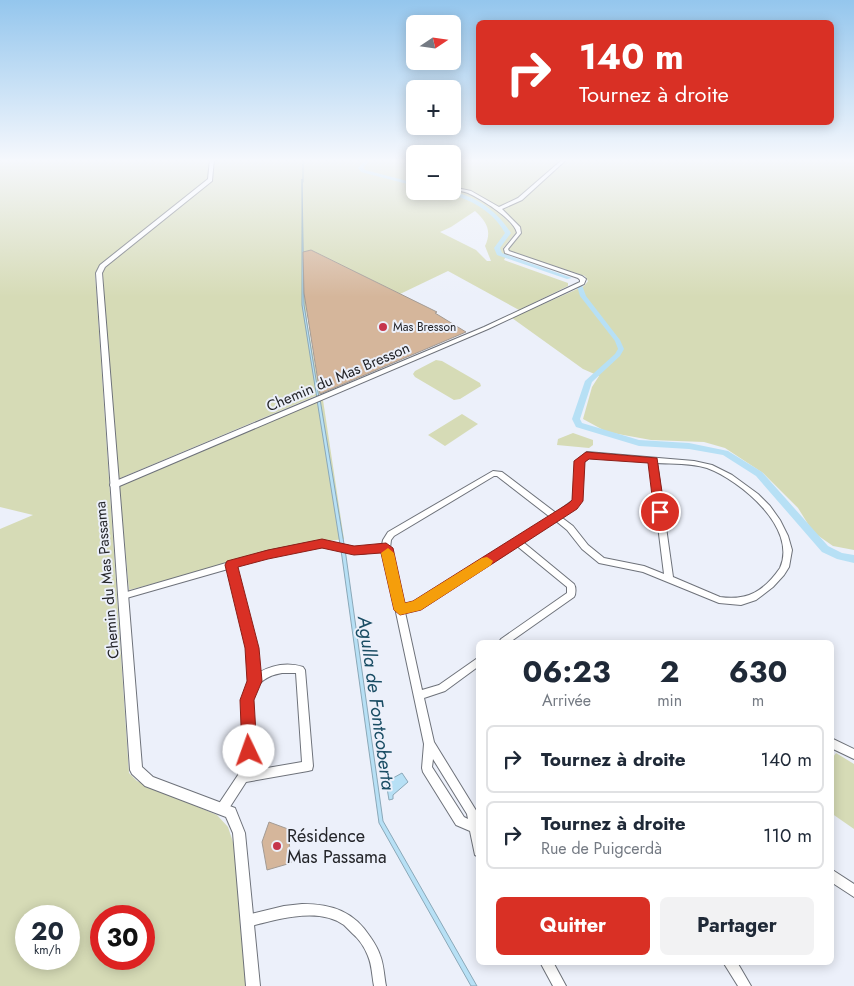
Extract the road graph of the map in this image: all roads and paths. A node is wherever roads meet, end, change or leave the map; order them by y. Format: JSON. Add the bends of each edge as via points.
{"nodes":[{"id":1,"x":179,"y":205,"type":"edge"},
{"id":2,"x":492,"y":205,"type":"edge"},
{"id":3,"x":507,"y":205,"type":"edge"},
{"id":4,"x":499,"y":209,"type":"junction"},
{"id":5,"x":570,"y":274,"type":"junction"},
{"id":6,"x":571,"y":288,"type":"junction"},
{"id":7,"x":653,"y":460,"type":"junction"},
{"id":8,"x":114,"y":484,"type":"junction"},
{"id":9,"x":556,"y":517,"type":"junction"},
{"id":10,"x":518,"y":542,"type":"junction"},
{"id":11,"x":386,"y":548,"type":"junction"},
{"id":12,"x":232,"y":565,"type":"junction"},
{"id":13,"x":669,"y":580,"type":"junction"},
{"id":14,"x":123,"y":596,"type":"junction"},
{"id":15,"x":400,"y":610,"type":"junction"},
{"id":16,"x":507,"y":640,"type":"edge"},
{"id":17,"x":476,"y":663,"type":"edge"},
{"id":18,"x":254,"y":681,"type":"junction"},
{"id":19,"x":420,"y":695,"type":"junction"},
{"id":20,"x":430,"y":744,"type":"junction"},
{"id":21,"x":834,"y":744,"type":"edge"},
{"id":22,"x":854,"y":754,"type":"edge"},
{"id":23,"x":243,"y":777,"type":"junction"},
{"id":24,"x":222,"y":808,"type":"junction"},
{"id":25,"x":476,"y":823,"type":"edge"},
{"id":26,"x":476,"y":826,"type":"edge"},
{"id":27,"x":834,"y":877,"type":"edge"},
{"id":28,"x":854,"y":891,"type":"edge"},
{"id":29,"x":247,"y":921,"type":"junction"},
{"id":30,"x":548,"y":965,"type":"edge"},
{"id":31,"x":730,"y":965,"type":"edge"},
{"id":32,"x":253,"y":986,"type":"edge"},
{"id":33,"x":380,"y":986,"type":"edge"},
{"id":34,"x":560,"y":986,"type":"edge"},
{"id":35,"x":745,"y":986,"type":"edge"}],
"edges":[{"from":1,"to":8,"type":"street","name":"Chemin du Mas Passama","via":[[102,266],[99,273]]},
{"from":2,"to":4,"type":"street"},
{"from":3,"to":4,"type":"street"},
{"from":4,"to":5,"type":"street","via":[[518,228],[507,252]]},
{"from":5,"to":6,"type":"street","via":[[574,279]]},
{"from":5,"to":6,"type":"street","via":[[584,281]]},
{"from":6,"to":8,"type":"street","name":"Chemin du Mas Bresson","via":[[486,328]]},
{"from":7,"to":9,"type":"street","via":[[590,454],[583,457],[577,501]]},
{"from":7,"to":13,"type":"street"},
{"from":7,"to":13,"type":"street","via":[[704,465],[735,480],[755,495],[770,513],[784,534],[787,548],[786,565],[780,575],[759,595],[747,601],[719,600]]},
{"from":8,"to":14,"type":"street","name":"Chemin du Mas Passama"},
{"from":9,"to":10,"type":"street"},
{"from":9,"to":11,"type":"street","via":[[494,472],[391,534],[386,540]]},
{"from":9,"to":13,"type":"street","via":[[602,561],[644,569]]},
{"from":10,"to":15,"type":"street","via":[[417,606]]},
{"from":10,"to":16,"type":"street","via":[[572,590],[571,595]]},
{"from":11,"to":12,"type":"street","via":[[360,551],[336,545],[307,546]]},
{"from":11,"to":15,"type":"street"},
{"from":12,"to":14,"type":"street"},
{"from":12,"to":18,"type":"street","via":[[252,648]]},
{"from":14,"to":24,"type":"street","name":"Chemin du Mas Passama","via":[[136,770],[149,782]]},
{"from":15,"to":19,"type":"street"},
{"from":17,"to":19,"type":"street","via":[[442,688]]},
{"from":18,"to":23,"type":"street","via":[[247,700],[249,751]]},
{"from":18,"to":23,"type":"street","via":[[262,674],[277,670],[300,670],[308,766]]},
{"from":19,"to":20,"type":"street"},
{"from":20,"to":25,"type":"street"},
{"from":20,"to":26,"type":"street","via":[[427,768],[460,821]]},
{"from":21,"to":22,"type":"street"},
{"from":23,"to":24,"type":"street"},
{"from":24,"to":29,"type":"street","via":[[231,812],[239,833]]},
{"from":27,"to":28,"type":"street"},
{"from":29,"to":32,"type":"street"},
{"from":29,"to":33,"type":"street","via":[[316,908],[342,917],[359,931],[374,954]]},
{"from":30,"to":34,"type":"street"},
{"from":31,"to":35,"type":"street"}]}
